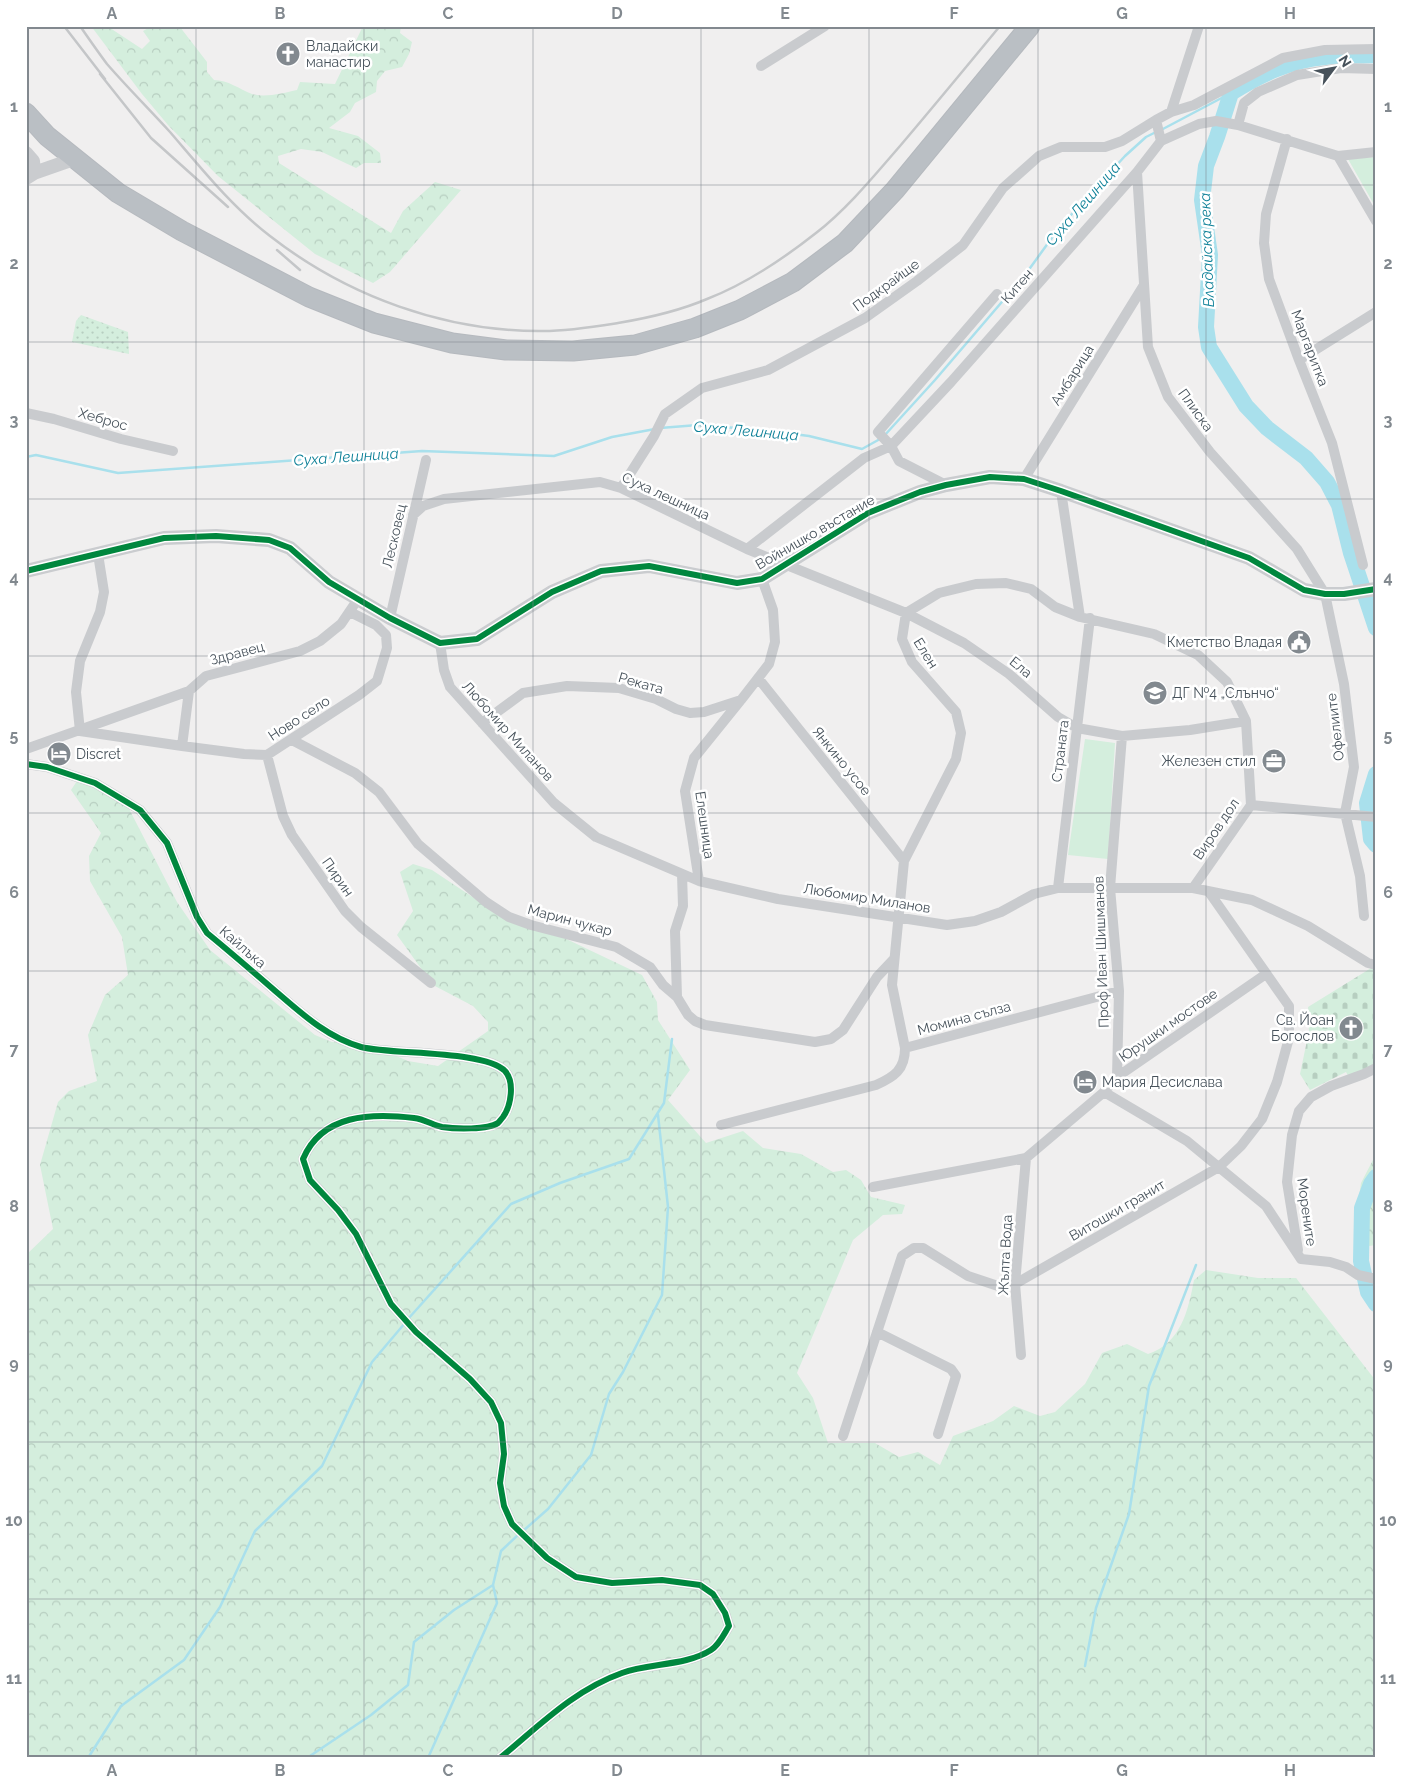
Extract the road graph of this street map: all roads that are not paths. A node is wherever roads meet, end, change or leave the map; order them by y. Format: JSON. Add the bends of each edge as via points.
{"nodes":[{"id":1,"x":825,"y":26,"type":"edge"},
{"id":2,"x":1030,"y":26,"type":"edge"},
{"id":3,"x":1199,"y":26,"type":"edge"},
{"id":4,"x":1376,"y":50,"type":"edge"},
{"id":5,"x":760,"y":66,"type":"dead end"},
{"id":6,"x":1376,"y":69,"type":"edge"},
{"id":7,"x":1171,"y":112,"type":"junction"},
{"id":8,"x":27,"y":118,"type":"edge"},
{"id":9,"x":1157,"y":123,"type":"junction"},
{"id":10,"x":1235,"y":124,"type":"junction"},
{"id":11,"x":1287,"y":139,"type":"junction"},
{"id":12,"x":1160,"y":140,"type":"junction"},
{"id":13,"x":26,"y":152,"type":"edge"},
{"id":14,"x":1376,"y":152,"type":"edge"},
{"id":15,"x":1338,"y":156,"type":"junction"},
{"id":16,"x":74,"y":159,"type":"junction"},
{"id":17,"x":1137,"y":172,"type":"junction"},
{"id":18,"x":30,"y":175,"type":"edge"},
{"id":19,"x":1376,"y":221,"type":"edge"},
{"id":20,"x":1144,"y":285,"type":"junction"},
{"id":21,"x":997,"y":294,"type":"dead end"},
{"id":22,"x":1376,"y":312,"type":"edge"},
{"id":23,"x":1299,"y":360,"type":"junction"},
{"id":24,"x":26,"y":413,"type":"edge"},
{"id":25,"x":891,"y":446,"type":"junction"},
{"id":26,"x":173,"y":451,"type":"dead end"},
{"id":27,"x":426,"y":460,"type":"dead end"},
{"id":28,"x":1024,"y":479,"type":"junction"},
{"id":29,"x":946,"y":485,"type":"junction"},
{"id":30,"x":621,"y":488,"type":"junction"},
{"id":31,"x":1061,"y":491,"type":"junction"},
{"id":32,"x":413,"y":515,"type":"junction"},
{"id":33,"x":748,"y":549,"type":"junction"},
{"id":34,"x":98,"y":554,"type":"junction"},
{"id":35,"x":787,"y":564,"type":"junction"},
{"id":36,"x":1363,"y":565,"type":"dead end"},
{"id":37,"x":26,"y":570,"type":"edge"},
{"id":38,"x":762,"y":579,"type":"junction"},
{"id":39,"x":1376,"y":589,"type":"edge"},
{"id":40,"x":1325,"y":594,"type":"junction"},
{"id":41,"x":358,"y":599,"type":"junction"},
{"id":42,"x":350,"y":612,"type":"junction"},
{"id":43,"x":906,"y":613,"type":"junction"},
{"id":44,"x":1085,"y":617,"type":"junction"},
{"id":45,"x":390,"y":618,"type":"junction"},
{"id":46,"x":440,"y":643,"type":"junction"},
{"id":47,"x":758,"y":678,"type":"junction"},
{"id":48,"x":189,"y":691,"type":"junction"},
{"id":49,"x":741,"y":700,"type":"junction"},
{"id":50,"x":1246,"y":721,"type":"junction"},
{"id":51,"x":482,"y":723,"type":"junction"},
{"id":52,"x":1076,"y":728,"type":"junction"},
{"id":53,"x":80,"y":731,"type":"junction"},
{"id":54,"x":1122,"y":736,"type":"junction"},
{"id":55,"x":292,"y":740,"type":"junction"},
{"id":56,"x":182,"y":746,"type":"junction"},
{"id":57,"x":26,"y":749,"type":"edge"},
{"id":58,"x":267,"y":755,"type":"junction"},
{"id":59,"x":26,"y":764,"type":"edge"},
{"id":60,"x":1251,"y":805,"type":"junction"},
{"id":61,"x":1345,"y":814,"type":"junction"},
{"id":62,"x":1376,"y":818,"type":"edge"},
{"id":63,"x":904,"y":861,"type":"junction"},
{"id":64,"x":682,"y":874,"type":"junction"},
{"id":65,"x":699,"y":881,"type":"junction"},
{"id":66,"x":1058,"y":888,"type":"junction"},
{"id":67,"x":1110,"y":888,"type":"junction"},
{"id":68,"x":1193,"y":888,"type":"junction"},
{"id":69,"x":1209,"y":892,"type":"junction"},
{"id":70,"x":899,"y":916,"type":"junction"},
{"id":71,"x":1364,"y":916,"type":"dead end"},
{"id":72,"x":894,"y":959,"type":"junction"},
{"id":73,"x":1376,"y":965,"type":"edge"},
{"id":74,"x":1266,"y":974,"type":"junction"},
{"id":75,"x":431,"y":983,"type":"dead end"},
{"id":76,"x":1119,"y":990,"type":"junction"},
{"id":77,"x":677,"y":997,"type":"junction"},
{"id":78,"x":905,"y":1048,"type":"junction"},
{"id":79,"x":1376,"y":1068,"type":"edge"},
{"id":80,"x":1117,"y":1077,"type":"junction"},
{"id":81,"x":1104,"y":1092,"type":"junction"},
{"id":82,"x":721,"y":1125,"type":"dead end"},
{"id":83,"x":1026,"y":1158,"type":"junction"},
{"id":84,"x":1219,"y":1168,"type":"junction"},
{"id":85,"x":873,"y":1187,"type":"dead end"},
{"id":86,"x":1301,"y":1259,"type":"junction"},
{"id":87,"x":1376,"y":1279,"type":"edge"},
{"id":88,"x":1015,"y":1284,"type":"junction"},
{"id":89,"x":877,"y":1332,"type":"junction"},
{"id":90,"x":1021,"y":1355,"type":"dead end"},
{"id":91,"x":938,"y":1434,"type":"dead end"},
{"id":92,"x":843,"y":1436,"type":"dead end"},
{"id":93,"x":500,"y":1758,"type":"edge"}],
"edges":[{"from":1,"to":5,"type":"street"},
{"from":2,"to":16,"type":"highway","via":[[895,190],[845,243],[793,282],[740,310],[635,346],[572,351],[506,350],[452,343],[374,323],[309,296],[182,231],[118,193]]},
{"from":3,"to":7,"type":"street"},
{"from":4,"to":7,"type":"street","name":"Подкрайще","via":[[1325,50],[1283,58],[1194,105]]},
{"from":6,"to":10,"type":"street","via":[[1341,68],[1297,76],[1258,92],[1244,103]]},
{"from":7,"to":9,"type":"street","name":"Подкрайще"},
{"from":8,"to":16,"type":"highway"},
{"from":9,"to":12,"type":"street"},
{"from":9,"to":30,"type":"street","name":"Подкрайще","via":[[1104,147],[1061,147],[1039,156],[1003,188],[963,245],[865,318],[768,370],[702,388],[665,414]]},
{"from":10,"to":11,"type":"street"},
{"from":10,"to":12,"type":"street","via":[[1216,121],[1199,124]]},
{"from":11,"to":15,"type":"street"},
{"from":11,"to":23,"type":"street","name":"Маргаритка","via":[[1266,214],[1264,243],[1269,279]]},
{"from":12,"to":17,"type":"street","name":"Китен"},
{"from":13,"to":18,"type":"street","via":[[33,161]]},
{"from":14,"to":15,"type":"street"},
{"from":15,"to":19,"type":"street"},
{"from":16,"to":18,"type":"street"},
{"from":17,"to":20,"type":"street","name":"Плиска"},
{"from":17,"to":25,"type":"street","name":"Китен"},
{"from":20,"to":28,"type":"street","name":"Амбарица"},
{"from":20,"to":40,"type":"street","name":"Плиска","via":[[1148,347],[1168,396],[1210,452],[1297,549]]},
{"from":21,"to":25,"type":"street","via":[[878,432]]},
{"from":22,"to":23,"type":"street"},
{"from":23,"to":36,"type":"street","name":"Маргаритка","via":[[1332,443]]},
{"from":24,"to":26,"type":"street","name":"Хеброс"},
{"from":25,"to":29,"type":"street","via":[[899,461]]},
{"from":25,"to":33,"type":"street","name":"Китен","via":[[864,458]]},
{"from":27,"to":32,"type":"street","name":"Лесковец"},
{"from":28,"to":29,"type":"street","name":"Войнишко въстание","via":[[990,478]]},
{"from":28,"to":31,"type":"street","name":"Войнишко въстание"},
{"from":29,"to":35,"type":"street","name":"Войнишко въстание","via":[[868,513]]},
{"from":30,"to":32,"type":"street","name":"Суха лешница","via":[[600,482],[444,499],[423,506]]},
{"from":30,"to":33,"type":"street","name":"Суха лешница"},
{"from":31,"to":40,"type":"street","name":"Войнишко въстание","via":[[1249,558],[1304,590]]},
{"from":31,"to":44,"type":"street","name":"Страната"},
{"from":32,"to":45,"type":"street","name":"Лесковец"},
{"from":33,"to":35,"type":"street","name":"Суха лешница"},
{"from":34,"to":37,"type":"street"},
{"from":34,"to":41,"type":"street","via":[[164,538],[216,536],[269,540],[290,548],[329,582]]},
{"from":34,"to":53,"type":"street","via":[[104,592],[100,612],[80,661],[76,692]]},
{"from":35,"to":38,"type":"street","name":"Войнишко въстание"},
{"from":35,"to":43,"type":"street","name":"Ела"},
{"from":38,"to":46,"type":"street","name":"Войнишко въстание","via":[[737,583],[649,566],[601,570],[552,592],[477,640]]},
{"from":38,"to":47,"type":"street","via":[[773,610],[775,642],[769,664]]},
{"from":39,"to":40,"type":"street","name":"Войнишко въстание"},
{"from":40,"to":61,"type":"street","name":"Офелиите","via":[[1344,684],[1354,767]]},
{"from":41,"to":42,"type":"street","name":"Здравец"},
{"from":41,"to":45,"type":"street"},
{"from":42,"to":48,"type":"street","name":"Здравец","via":[[320,641],[300,650],[206,676]]},
{"from":42,"to":55,"type":"street","name":"Ново село","via":[[376,625],[386,635],[387,648],[377,681]]},
{"from":43,"to":44,"type":"street","via":[[939,593],[976,584],[1006,583],[1031,589],[1055,607]]},
{"from":43,"to":52,"type":"street","name":"Ела","via":[[964,643],[1009,674],[1058,717]]},
{"from":43,"to":63,"type":"street","name":"Елен","via":[[902,639],[912,662],[956,712],[961,733],[956,759]]},
{"from":44,"to":50,"type":"street","via":[[1154,634],[1198,655],[1227,682]]},
{"from":44,"to":52,"type":"street","name":"Страната"},
{"from":45,"to":46,"type":"street"},
{"from":46,"to":51,"type":"street","name":"Любомир Миланов","via":[[450,687]]},
{"from":47,"to":49,"type":"street"},
{"from":47,"to":63,"type":"street","name":"Янкино усое"},
{"from":48,"to":53,"type":"street","name":"Здравец"},
{"from":48,"to":56,"type":"street"},
{"from":49,"to":51,"type":"street","name":"Реката","via":[[690,713],[620,688],[567,686],[523,693]]},
{"from":49,"to":65,"type":"street","name":"Елешница","via":[[694,758],[685,791]]},
{"from":50,"to":54,"type":"street","name":"Ела"},
{"from":50,"to":60,"type":"street","name":"Виров дол"},
{"from":51,"to":64,"type":"street","name":"Любомир Миланов","via":[[554,803],[596,837]]},
{"from":52,"to":54,"type":"street","name":"Ела"},
{"from":52,"to":66,"type":"street","name":"Страната"},
{"from":53,"to":56,"type":"street","name":"Ново село"},
{"from":53,"to":57,"type":"street","name":"Здравец"},
{"from":54,"to":67,"type":"street","name":"Проф Иван Шишманов"},
{"from":55,"to":58,"type":"street","name":"Ново село"},
{"from":55,"to":77,"type":"street","name":"Марин чукар","via":[[355,772],[379,792],[418,844],[486,902],[509,917],[532,925],[616,947],[650,967]]},
{"from":56,"to":58,"type":"street","name":"Ново село"},
{"from":58,"to":75,"type":"street","name":"Пирин","via":[[283,816],[292,835],[340,904],[361,927]]},
{"from":59,"to":93,"type":"street","name":"Кайлъка","via":[[95,783],[140,810],[167,843],[197,917],[207,932],[313,1024],[361,1047],[483,1060],[505,1071],[512,1088],[508,1111],[498,1122],[486,1127],[442,1127],[415,1118],[374,1116],[340,1121],[321,1132],[308,1146],[303,1158],[310,1180],[356,1234],[391,1304],[491,1402],[501,1423],[504,1454],[500,1483],[504,1506],[512,1524],[547,1558],[576,1577],[612,1583],[662,1580],[700,1585],[713,1594],[729,1626],[711,1650],[686,1660],[624,1672],[596,1684],[567,1702]]},
{"from":60,"to":61,"type":"street"},
{"from":60,"to":68,"type":"street","name":"Виров дол"},
{"from":61,"to":62,"type":"street"},
{"from":61,"to":71,"type":"street","name":"Офелиите","via":[[1360,876]]},
{"from":63,"to":70,"type":"street","name":"Елен"},
{"from":64,"to":65,"type":"street","name":"Любомир Миланов"},
{"from":64,"to":77,"type":"street","via":[[682,906],[675,930]]},
{"from":65,"to":70,"type":"street","name":"Любомир Миланов","via":[[778,899]]},
{"from":66,"to":67,"type":"street","name":"Любомир Миланов"},
{"from":66,"to":70,"type":"street","name":"Любомир Миланов","via":[[1034,894],[1001,912],[975,921],[947,925]]},
{"from":67,"to":68,"type":"street","name":"Любомир Миланов"},
{"from":67,"to":76,"type":"street","name":"Проф Иван Шишманов"},
{"from":68,"to":69,"type":"street","name":"Любомир Миланов"},
{"from":69,"to":73,"type":"street","name":"Любомир Миланов","via":[[1252,900],[1308,926],[1368,964]]},
{"from":69,"to":74,"type":"street"},
{"from":70,"to":72,"type":"street","name":"Елен"},
{"from":72,"to":77,"type":"street","name":"Марин чукар","via":[[877,977],[843,1030],[831,1039],[815,1042],[704,1026],[688,1015]]},
{"from":72,"to":78,"type":"street","name":"Елен","via":[[892,985]]},
{"from":74,"to":80,"type":"street","name":"Юрушки мостове"},
{"from":74,"to":84,"type":"street","name":"Витошки гранит","via":[[1289,1006],[1288,1038],[1277,1082],[1262,1119]]},
{"from":76,"to":78,"type":"street","name":"Момина сълза"},
{"from":76,"to":80,"type":"street","name":"Проф Иван Шишманов"},
{"from":78,"to":82,"type":"street","name":"Момина сълза","via":[[905,1059],[900,1069],[892,1078],[876,1085]]},
{"from":79,"to":86,"type":"street","name":"Морените","via":[[1318,1093],[1299,1110],[1292,1135],[1287,1182]]},
{"from":80,"to":81,"type":"street","name":"Юрушки мостове"},
{"from":81,"to":83,"type":"street","name":"Юрушки мостове"},
{"from":81,"to":84,"type":"street","via":[[1187,1141]]},
{"from":83,"to":85,"type":"street","name":"Юрушки мостове"},
{"from":83,"to":88,"type":"street","name":"Жълта Вода"},
{"from":84,"to":86,"type":"street","via":[[1266,1206]]},
{"from":84,"to":88,"type":"street","name":"Витошки гранит"},
{"from":86,"to":87,"type":"street","via":[[1330,1262]]},
{"from":88,"to":89,"type":"street","via":[[998,1286],[968,1276],[923,1248],[914,1248],[902,1256]]},
{"from":88,"to":90,"type":"street","name":"Жълта Вода"},
{"from":89,"to":91,"type":"street","via":[[951,1369],[956,1376]]},
{"from":89,"to":92,"type":"street"}]}
